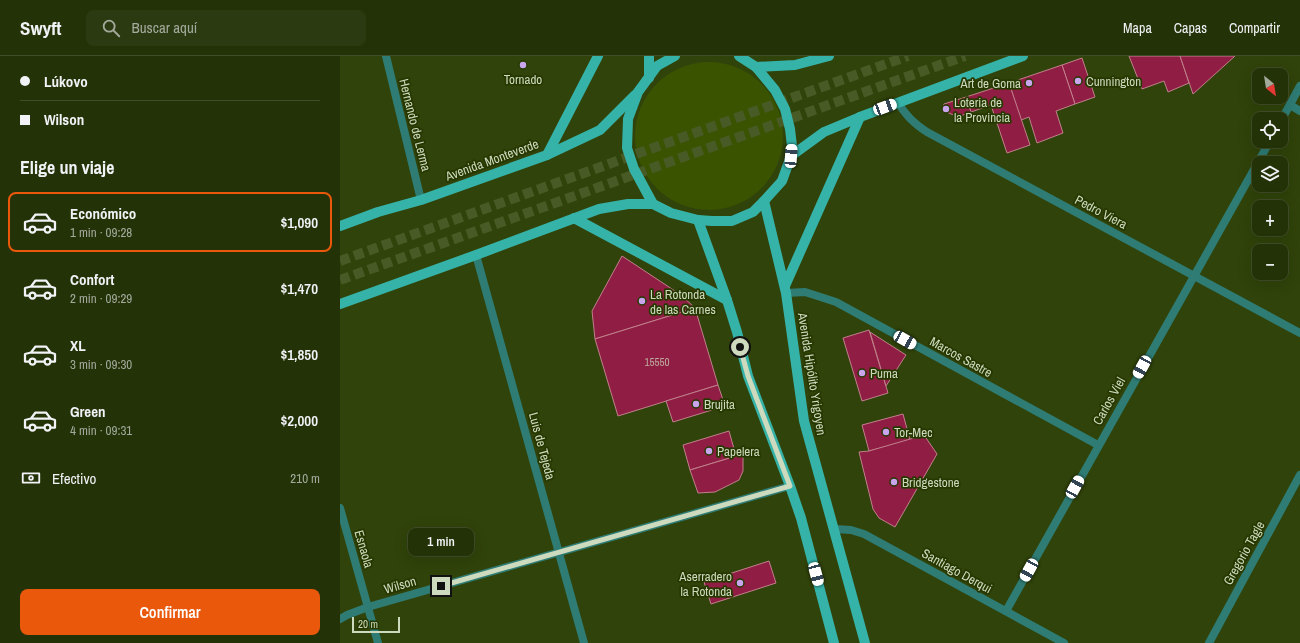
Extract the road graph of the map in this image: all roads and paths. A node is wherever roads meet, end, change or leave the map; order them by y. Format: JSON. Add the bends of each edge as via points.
{"nodes":[{"id":1,"x":386,"y":56,"type":"edge"},
{"id":2,"x":598,"y":56,"type":"edge"},
{"id":3,"x":649,"y":56,"type":"edge"},
{"id":4,"x":675,"y":56,"type":"edge"},
{"id":5,"x":739,"y":56,"type":"edge"},
{"id":6,"x":829,"y":56,"type":"edge"},
{"id":7,"x":1023,"y":56,"type":"edge"},
{"id":8,"x":756,"y":67,"type":"junction"},
{"id":9,"x":649,"y":78,"type":"junction"},
{"id":10,"x":1300,"y":86,"type":"edge"},
{"id":11,"x":638,"y":92,"type":"junction"},
{"id":12,"x":898,"y":103,"type":"junction"},
{"id":13,"x":1290,"y":105,"type":"junction"},
{"id":14,"x":1300,"y":111,"type":"edge"},
{"id":15,"x":1286,"y":112,"type":"edge"},
{"id":16,"x":860,"y":117,"type":"junction"},
{"id":17,"x":1266,"y":148,"type":"edge"},
{"id":18,"x":547,"y":155,"type":"junction"},
{"id":19,"x":791,"y":156,"type":"junction"},
{"id":20,"x":422,"y":200,"type":"junction"},
{"id":21,"x":764,"y":201,"type":"junction"},
{"id":22,"x":653,"y":204,"type":"junction"},
{"id":23,"x":574,"y":218,"type":"junction"},
{"id":24,"x":698,"y":220,"type":"junction"},
{"id":25,"x":340,"y":226,"type":"edge"},
{"id":26,"x":476,"y":255,"type":"junction"},
{"id":27,"x":1194,"y":275,"type":"junction"},
{"id":28,"x":786,"y":290,"type":"junction"},
{"id":29,"x":727,"y":300,"type":"junction"},
{"id":30,"x":340,"y":304,"type":"edge"},
{"id":31,"x":1300,"y":333,"type":"edge"},
{"id":32,"x":1098,"y":445,"type":"junction"},
{"id":33,"x":1300,"y":475,"type":"edge"},
{"id":34,"x":790,"y":486,"type":"junction"},
{"id":35,"x":340,"y":508,"type":"edge"},
{"id":36,"x":835,"y":529,"type":"junction"},
{"id":37,"x":559,"y":552,"type":"junction"},
{"id":38,"x":368,"y":607,"type":"junction"},
{"id":39,"x":1006,"y":611,"type":"junction"},
{"id":40,"x":340,"y":619,"type":"edge"},
{"id":41,"x":378,"y":643,"type":"edge"},
{"id":42,"x":584,"y":643,"type":"edge"},
{"id":43,"x":834,"y":643,"type":"edge"},
{"id":44,"x":865,"y":643,"type":"edge"},
{"id":45,"x":1064,"y":643,"type":"edge"},
{"id":46,"x":1209,"y":643,"type":"edge"}],
"edges":[{"from":1,"to":20,"type":"street","name":"Hernando de Lerma"},
{"from":2,"to":18,"type":"main road"},
{"from":3,"to":9,"type":"main road"},
{"from":4,"to":9,"type":"main road","via":[[657,66]]},
{"from":5,"to":8,"type":"main road"},
{"from":6,"to":8,"type":"main road","via":[[795,65]]},
{"from":7,"to":12,"type":"main road"},
{"from":8,"to":19,"type":"main road","via":[[775,90],[785,109],[790,128]]},
{"from":9,"to":11,"type":"main road"},
{"from":10,"to":13,"type":"street"},
{"from":11,"to":18,"type":"main road","name":"Avenida Monteverde","via":[[600,130]]},
{"from":11,"to":22,"type":"main road","via":[[628,119],[627,148],[634,169]]},
{"from":12,"to":16,"type":"main road"},
{"from":12,"to":27,"type":"street","name":"Pedro Viera","via":[[915,125],[927,132]]},
{"from":13,"to":14,"type":"street"},
{"from":13,"to":15,"type":"street"},
{"from":16,"to":19,"type":"main road","via":[[824,132]]},
{"from":16,"to":28,"type":"main road"},
{"from":17,"to":27,"type":"street","name":"Carlos Viel"},
{"from":18,"to":20,"type":"main road","name":"Avenida Monteverde"},
{"from":19,"to":21,"type":"main road","via":[[782,181]]},
{"from":20,"to":25,"type":"main road","name":"Avenida Monteverde"},
{"from":21,"to":24,"type":"main road","via":[[753,212],[732,221]]},
{"from":21,"to":28,"type":"main road","name":"Avenida Hipólito Yrigoyen"},
{"from":22,"to":23,"type":"main road","via":[[606,207]]},
{"from":22,"to":24,"type":"main road"},
{"from":23,"to":26,"type":"main road"},
{"from":23,"to":29,"type":"main road"},
{"from":24,"to":29,"type":"main road"},
{"from":26,"to":30,"type":"main road"},
{"from":26,"to":37,"type":"street","name":"Luis de Tejeda"},
{"from":27,"to":31,"type":"street","name":"Pedro Viera"},
{"from":27,"to":32,"type":"street","name":"Carlos Viel"},
{"from":28,"to":32,"type":"street","name":"Marcos Sastre","via":[[805,292],[836,302]]},
{"from":28,"to":36,"type":"main road","name":"Avenida Hipólito Yrigoyen","via":[[804,420]]},
{"from":29,"to":34,"type":"main road","via":[[748,376]]},
{"from":32,"to":39,"type":"street","name":"Carlos Viel"},
{"from":33,"to":46,"type":"street","name":"Gregorio Tagle"},
{"from":34,"to":37,"type":"street","name":"Wilson"},
{"from":34,"to":43,"type":"main road","via":[[802,518]]},
{"from":35,"to":38,"type":"street","name":"Esnaola"},
{"from":36,"to":39,"type":"street","name":"Santiago Derqui","via":[[864,534]]},
{"from":36,"to":44,"type":"main road","name":"Avenida Hipólito Yrigoyen"},
{"from":37,"to":38,"type":"street","name":"Wilson"},
{"from":37,"to":42,"type":"street","name":"Luis de Tejeda"},
{"from":38,"to":40,"type":"street","name":"Wilson"},
{"from":38,"to":41,"type":"street","name":"Esnaola"},
{"from":39,"to":45,"type":"street","name":"Santiago Derqui"}]}
